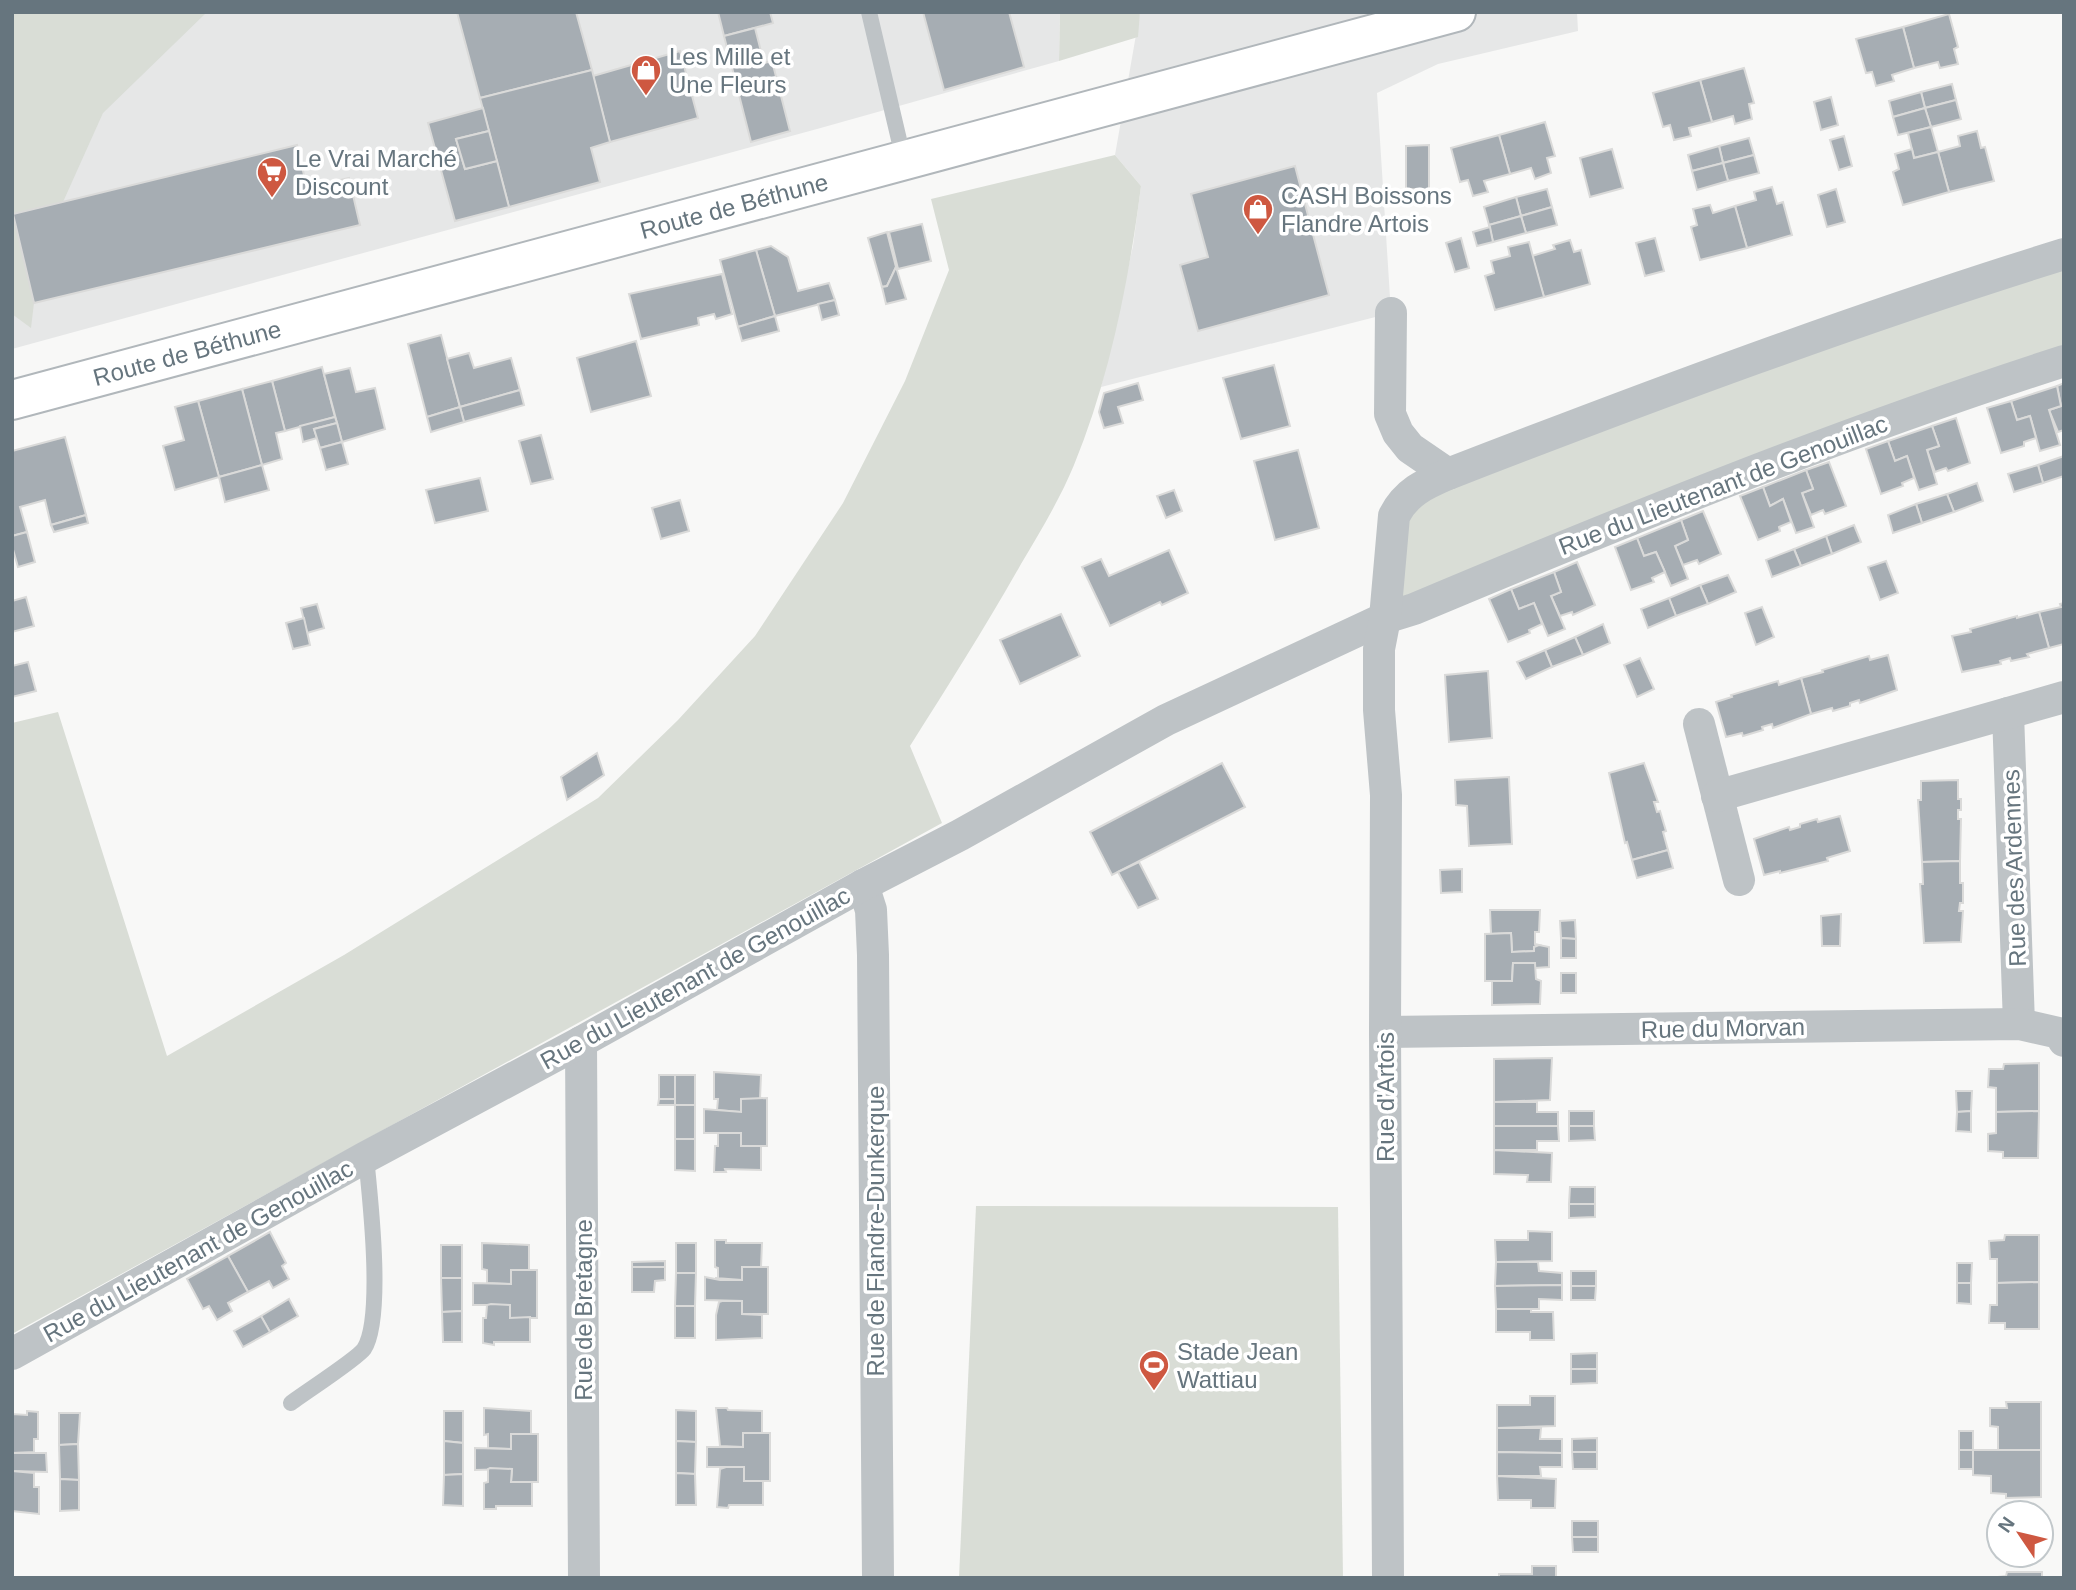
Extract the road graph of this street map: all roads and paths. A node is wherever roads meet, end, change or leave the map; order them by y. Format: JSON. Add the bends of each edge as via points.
{"nodes":[{"id":1,"x":869,"y":12,"type":"edge"},
{"id":2,"x":1456,"y":12,"type":"edge"},
{"id":3,"x":904,"y":161,"type":"junction"},
{"id":4,"x":2064,"y":254,"type":"edge"},
{"id":5,"x":1391,"y":313,"type":"dead end"},
{"id":6,"x":2064,"y":361,"type":"edge"},
{"id":7,"x":12,"y":400,"type":"edge"},
{"id":8,"x":1448,"y":474,"type":"junction"},
{"id":9,"x":1385,"y":618,"type":"junction"},
{"id":10,"x":2064,"y":697,"type":"edge"},
{"id":11,"x":2008,"y":713,"type":"junction"},
{"id":12,"x":1699,"y":724,"type":"dead end"},
{"id":13,"x":1717,"y":796,"type":"junction"},
{"id":14,"x":1739,"y":880,"type":"dead end"},
{"id":15,"x":863,"y":885,"type":"junction"},
{"id":16,"x":2020,"y":1024,"type":"junction"},
{"id":17,"x":1385,"y":1032,"type":"junction"},
{"id":18,"x":2062,"y":1037,"type":"edge"},
{"id":19,"x":581,"y":1042,"type":"junction"},
{"id":20,"x":366,"y":1157,"type":"junction"},
{"id":21,"x":12,"y":1354,"type":"edge"},
{"id":22,"x":291,"y":1403,"type":"dead end"},
{"id":23,"x":584,"y":1578,"type":"edge"},
{"id":24,"x":878,"y":1578,"type":"edge"},
{"id":25,"x":1388,"y":1578,"type":"edge"}],
"edges":[{"from":1,"to":3,"type":"lane"},
{"from":2,"to":3,"type":"main road","name":"Route de Béthune"},
{"from":3,"to":7,"type":"main road","name":"Route de Béthune"},
{"from":4,"to":8,"type":"street","via":[[1677,385]]},
{"from":5,"to":8,"type":"street","via":[[1390,414],[1410,448]]},
{"from":6,"to":9,"type":"street","name":"Rue du Lieutenant de Genouillac","via":[[1719,483]]},
{"from":8,"to":9,"type":"street","via":[[1409,495],[1394,516]]},
{"from":9,"to":15,"type":"street","name":"Rue du Lieutenant de Genouillac","via":[[1166,720]]},
{"from":9,"to":17,"type":"street","name":"Rue d'Artois","via":[[1379,649],[1379,710],[1386,795]]},
{"from":10,"to":11,"type":"street"},
{"from":11,"to":13,"type":"street"},
{"from":11,"to":16,"type":"street","name":"Rue des Ardennes"},
{"from":12,"to":13,"type":"street"},
{"from":13,"to":14,"type":"street"},
{"from":15,"to":19,"type":"street","name":"Rue du Lieutenant de Genouillac"},
{"from":15,"to":24,"type":"street","name":"Rue de Flandre-Dunkerque","via":[[871,911],[873,955]]},
{"from":16,"to":17,"type":"street","name":"Rue du Morvan"},
{"from":16,"to":18,"type":"street","name":"Rue du Morvan"},
{"from":17,"to":25,"type":"street","name":"Rue d'Artois"},
{"from":19,"to":20,"type":"street","name":"Rue du Lieutenant de Genouillac"},
{"from":19,"to":23,"type":"street","name":"Rue de Bretagne"},
{"from":20,"to":21,"type":"street","name":"Rue du Lieutenant de Genouillac"},
{"from":20,"to":22,"type":"lane","via":[[374,1245],[372,1325],[364,1350]]}]}
